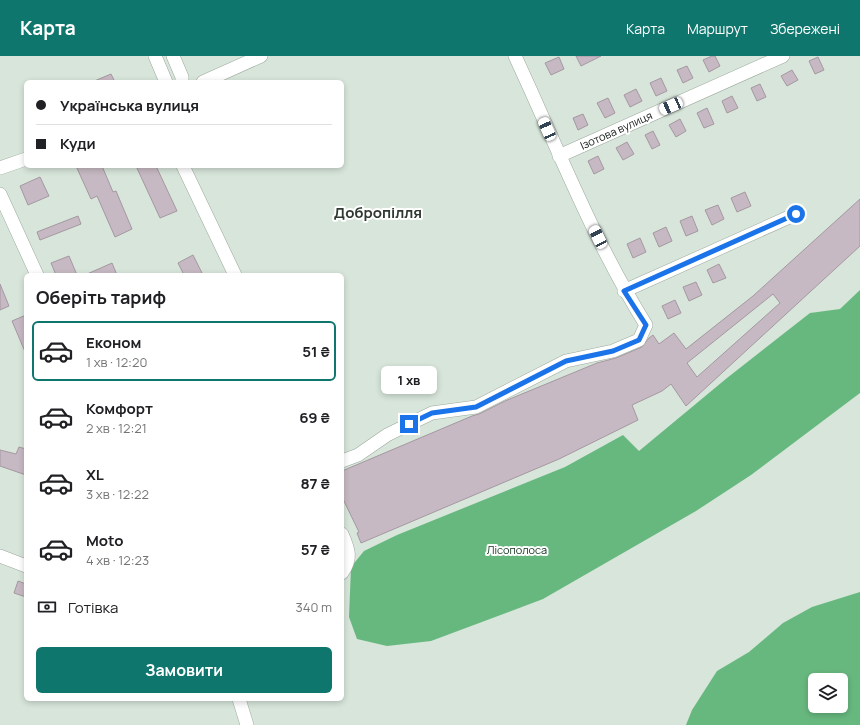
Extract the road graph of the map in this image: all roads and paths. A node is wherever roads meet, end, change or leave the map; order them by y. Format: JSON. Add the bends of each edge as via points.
{"nodes":[{"id":1,"x":155,"y":56,"type":"edge"},
{"id":2,"x":173,"y":56,"type":"edge"},
{"id":3,"x":261,"y":56,"type":"edge"},
{"id":4,"x":783,"y":56,"type":"edge"},
{"id":5,"x":521,"y":58,"type":"edge"},
{"id":6,"x":165,"y":80,"type":"edge"},
{"id":7,"x":182,"y":80,"type":"edge"},
{"id":8,"x":207,"y":80,"type":"edge"},
{"id":9,"x":559,"y":156,"type":"junction"},
{"id":10,"x":24,"y":160,"type":"edge"},
{"id":11,"x":0,"y":168,"type":"edge"},
{"id":12,"x":185,"y":168,"type":"edge"},
{"id":13,"x":0,"y":194,"type":"edge"},
{"id":14,"x":796,"y":214,"type":"dead end"},
{"id":15,"x":36,"y":273,"type":"edge"},
{"id":16,"x":234,"y":273,"type":"edge"},
{"id":17,"x":624,"y":291,"type":"junction"},
{"id":18,"x":344,"y":460,"type":"edge"},
{"id":19,"x":344,"y":539,"type":"edge"},
{"id":20,"x":0,"y":556,"type":"edge"},
{"id":21,"x":24,"y":565,"type":"edge"},
{"id":22,"x":344,"y":570,"type":"edge"},
{"id":23,"x":240,"y":701,"type":"edge"},
{"id":24,"x":247,"y":725,"type":"edge"}],
"edges":[{"from":1,"to":6,"type":"street"},
{"from":2,"to":7,"type":"street"},
{"from":3,"to":8,"type":"street"},
{"from":4,"to":9,"type":"street","name":"Ізотова вулиця"},
{"from":5,"to":9,"type":"street"},
{"from":9,"to":17,"type":"street"},
{"from":10,"to":11,"type":"street"},
{"from":12,"to":16,"type":"street"},
{"from":13,"to":15,"type":"street"},
{"from":14,"to":17,"type":"street"},
{"from":17,"to":18,"type":"street","via":[[646,325],[639,340],[613,351],[566,361],[476,407],[432,413]]},
{"from":19,"to":22,"type":"street","via":[[349,553],[348,564]]},
{"from":20,"to":21,"type":"street"},
{"from":23,"to":24,"type":"street"}]}
